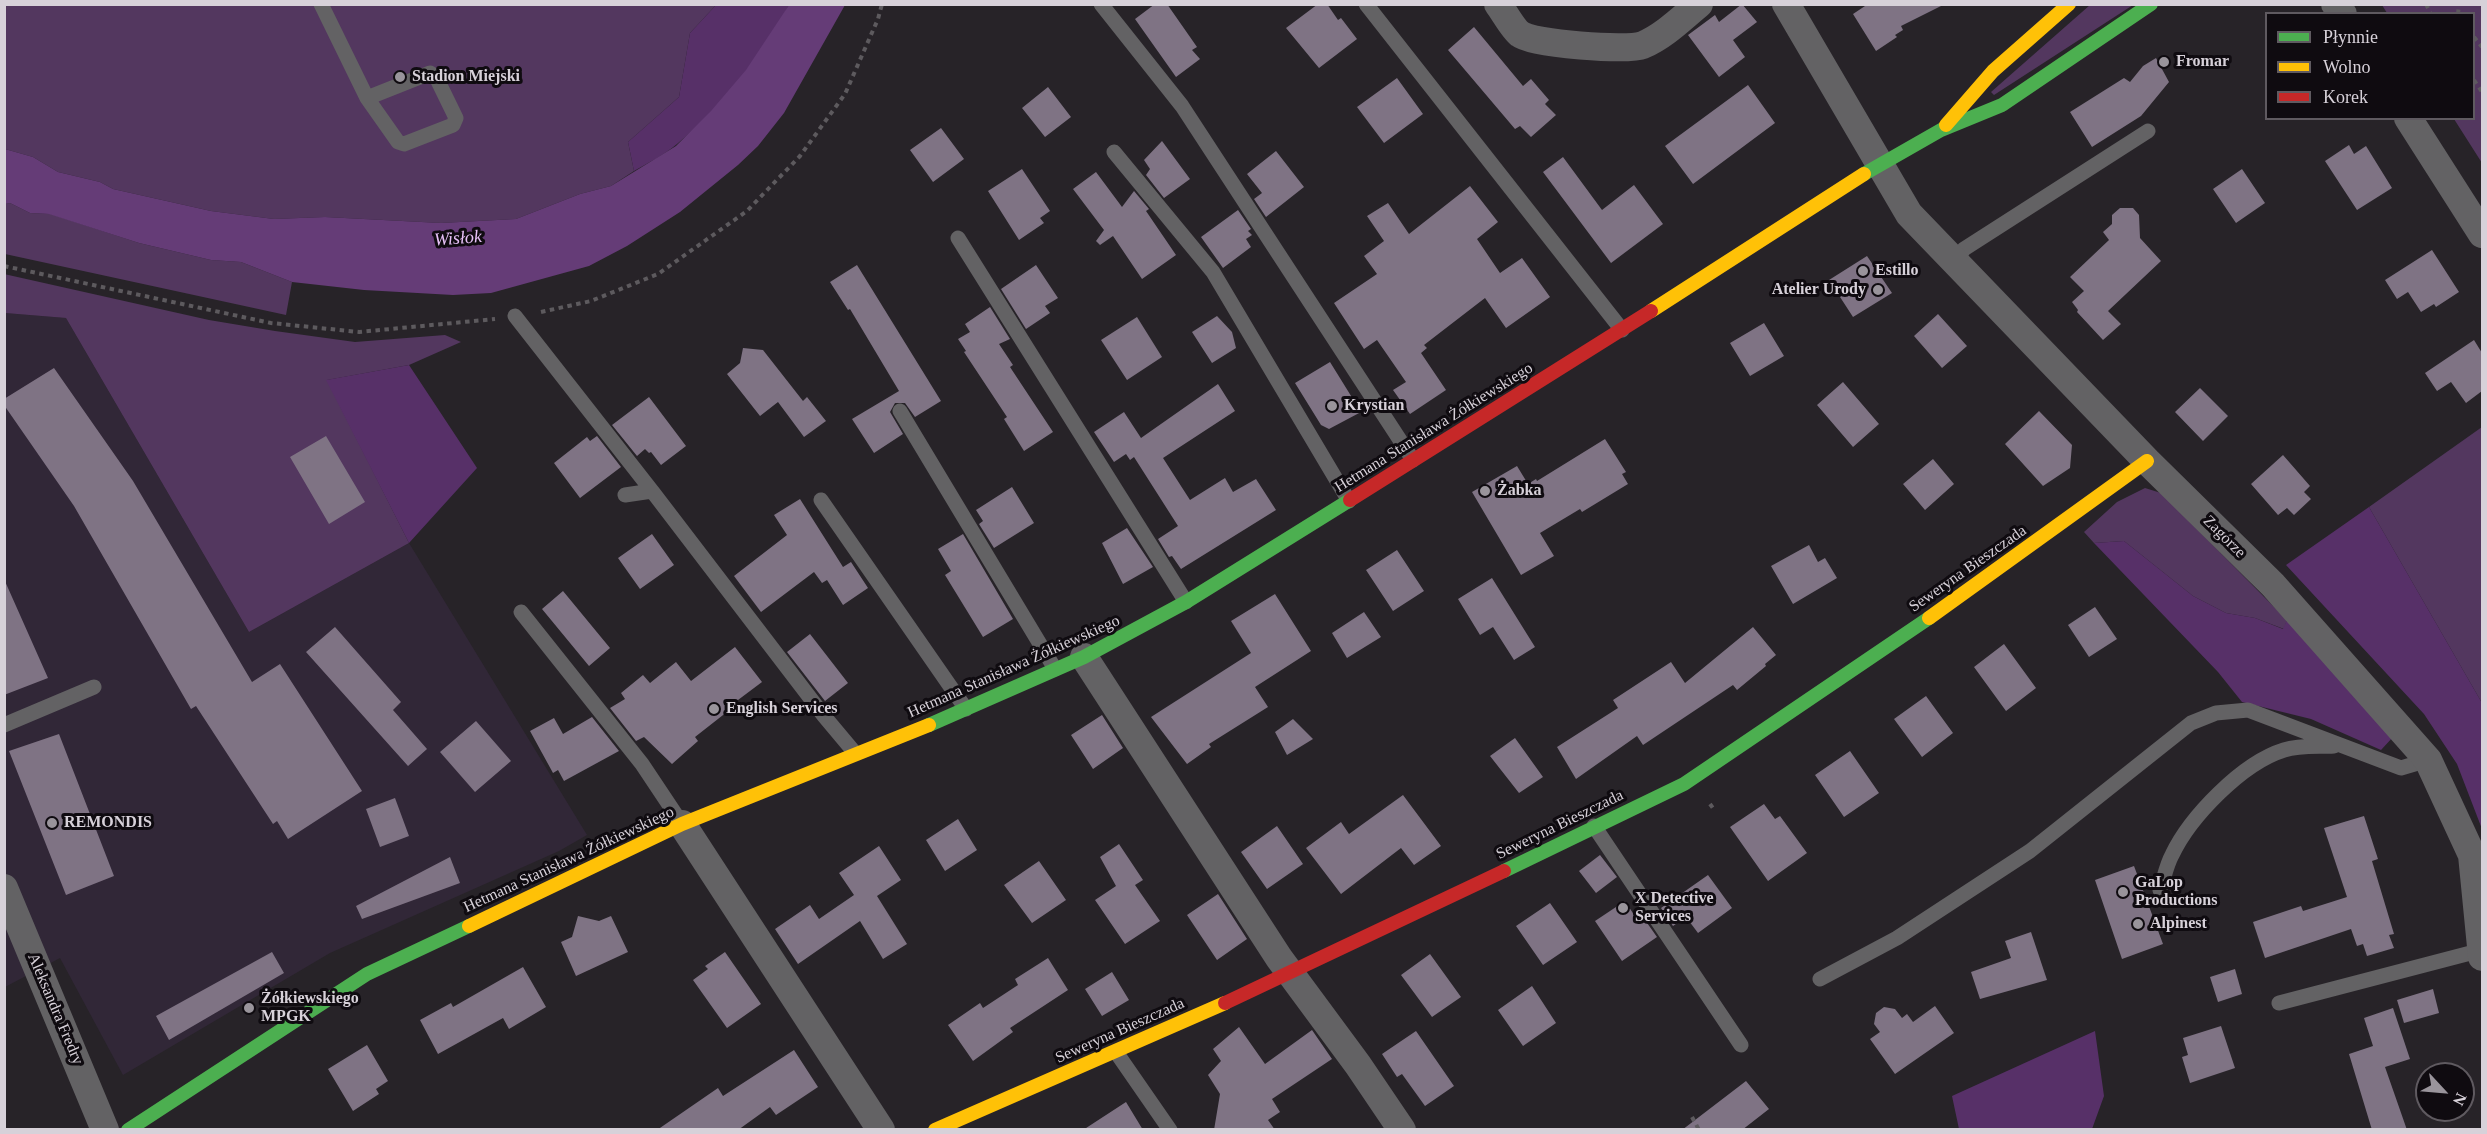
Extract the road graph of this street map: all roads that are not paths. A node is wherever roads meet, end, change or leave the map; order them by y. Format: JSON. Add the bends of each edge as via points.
{"nodes":[{"id":1,"x":321,"y":4,"type":"edge"},
{"id":2,"x":1101,"y":4,"type":"edge"},
{"id":3,"x":1366,"y":4,"type":"edge"},
{"id":4,"x":1498,"y":4,"type":"edge"},
{"id":5,"x":1699,"y":4,"type":"edge"},
{"id":6,"x":1786,"y":4,"type":"edge"},
{"id":7,"x":2069,"y":4,"type":"edge"},
{"id":8,"x":2151,"y":4,"type":"edge"},
{"id":9,"x":367,"y":98,"type":"junction"},
{"id":10,"x":2409,"y":120,"type":"edge"},
{"id":11,"x":1941,"y":130,"type":"junction"},
{"id":12,"x":2148,"y":131,"type":"dead end"},
{"id":13,"x":1114,"y":152,"type":"dead end"},
{"id":14,"x":1880,"y":164,"type":"junction"},
{"id":15,"x":2482,"y":234,"type":"edge"},
{"id":16,"x":958,"y":238,"type":"dead end"},
{"id":17,"x":1955,"y":261,"type":"junction"},
{"id":18,"x":515,"y":316,"type":"road end"},
{"id":19,"x":1622,"y":330,"type":"junction"},
{"id":20,"x":900,"y":411,"type":"dead end"},
{"id":21,"x":1413,"y":460,"type":"junction"},
{"id":22,"x":2148,"y":460,"type":"junction"},
{"id":23,"x":652,"y":492,"type":"junction"},
{"id":24,"x":626,"y":495,"type":"dead end"},
{"id":25,"x":821,"y":500,"type":"dead end"},
{"id":26,"x":1349,"y":501,"type":"junction"},
{"id":27,"x":1186,"y":602,"type":"junction"},
{"id":28,"x":521,"y":612,"type":"dead end"},
{"id":29,"x":1084,"y":657,"type":"junction"},
{"id":30,"x":1056,"y":669,"type":"junction"},
{"id":31,"x":94,"y":687,"type":"dead end"},
{"id":32,"x":966,"y":709,"type":"junction"},
{"id":33,"x":4,"y":725,"type":"edge"},
{"id":34,"x":2340,"y":745,"type":"junction"},
{"id":35,"x":855,"y":753,"type":"junction"},
{"id":36,"x":2428,"y":760,"type":"junction"},
{"id":37,"x":682,"y":824,"type":"junction"},
{"id":38,"x":1594,"y":826,"type":"junction"},
{"id":39,"x":4,"y":888,"type":"edge"},
{"id":40,"x":2160,"y":890,"type":"dead end"},
{"id":41,"x":2482,"y":950,"type":"edge"},
{"id":42,"x":2482,"y":957,"type":"edge"},
{"id":43,"x":1290,"y":974,"type":"junction"},
{"id":44,"x":1820,"y":979,"type":"dead end"},
{"id":45,"x":2279,"y":1003,"type":"dead end"},
{"id":46,"x":1741,"y":1045,"type":"dead end"},
{"id":47,"x":1116,"y":1052,"type":"junction"},
{"id":48,"x":105,"y":1130,"type":"edge"},
{"id":49,"x":128,"y":1130,"type":"edge"},
{"id":50,"x":881,"y":1130,"type":"edge"},
{"id":51,"x":935,"y":1130,"type":"edge"},
{"id":52,"x":1170,"y":1130,"type":"edge"},
{"id":53,"x":1402,"y":1130,"type":"edge"}],
"edges":[{"from":1,"to":9,"type":"lane"},
{"from":2,"to":21,"type":"lane","via":[[1182,106]]},
{"from":3,"to":19,"type":"lane"},
{"from":4,"to":5,"type":"street","via":[[1520,34],[1553,43],[1621,48],[1640,46],[1658,38]]},
{"from":6,"to":14,"type":"street","name":"Zagórze"},
{"from":7,"to":11,"type":"street","name":"Hetmana Stanisława Żółkiewskiego","via":[[1993,70]]},
{"from":8,"to":11,"type":"street","name":"Hetmana Stanisława Żółkiewskiego","via":[[2002,105]]},
{"from":9,"to":9,"type":"lane","via":[[430,73],[436,77],[456,118],[453,125],[404,144],[398,142]]},
{"from":10,"to":15,"type":"street"},
{"from":11,"to":14,"type":"street","name":"Hetmana Stanisława Żółkiewskiego"},
{"from":12,"to":17,"type":"lane","via":[[1965,249]]},
{"from":13,"to":26,"type":"lane","via":[[1213,272]]},
{"from":14,"to":17,"type":"street","name":"Zagórze","via":[[1909,214]]},
{"from":14,"to":19,"type":"street","name":"Hetmana Stanisława Żółkiewskiego"},
{"from":16,"to":27,"type":"lane"},
{"from":17,"to":22,"type":"street","name":"Zagórze"},
{"from":18,"to":23,"type":"lane"},
{"from":19,"to":21,"type":"street","name":"Hetmana Stanisława Żółkiewskiego"},
{"from":20,"to":30,"type":"lane"},
{"from":21,"to":26,"type":"street","name":"Hetmana Stanisława Żółkiewskiego"},
{"from":22,"to":36,"type":"street","name":"Zagórze","via":[[2273,585]]},
{"from":22,"to":38,"type":"street","name":"Seweryna Bieszczada","via":[[1966,592],[1684,784]]},
{"from":23,"to":24,"type":"lane"},
{"from":23,"to":35,"type":"lane"},
{"from":25,"to":32,"type":"lane"},
{"from":26,"to":27,"type":"street","name":"Hetmana Stanisława Żółkiewskiego"},
{"from":27,"to":29,"type":"street","name":"Hetmana Stanisława Żółkiewskiego"},
{"from":28,"to":37,"type":"lane","via":[[642,764]]},
{"from":29,"to":30,"type":"street","name":"Hetmana Stanisława Żółkiewskiego"},
{"from":29,"to":43,"type":"street"},
{"from":30,"to":32,"type":"street","name":"Hetmana Stanisława Żółkiewskiego"},
{"from":31,"to":33,"type":"lane"},
{"from":32,"to":35,"type":"street","name":"Hetmana Stanisława Żółkiewskiego"},
{"from":34,"to":36,"type":"lane","via":[[2401,768]]},
{"from":34,"to":40,"type":"lane","via":[[2286,749],[2228,786],[2179,843]]},
{"from":34,"to":44,"type":"lane","via":[[2248,710],[2216,713],[2191,723],[2031,851],[1897,938]]},
{"from":35,"to":37,"type":"street","name":"Hetmana Stanisława Żółkiewskiego"},
{"from":36,"to":41,"type":"street","name":"Zagórze","via":[[2472,855]]},
{"from":37,"to":49,"type":"street","name":"Hetmana Stanisława Żółkiewskiego","via":[[367,974]]},
{"from":37,"to":50,"type":"street"},
{"from":38,"to":43,"type":"street","name":"Seweryna Bieszczada"},
{"from":38,"to":46,"type":"lane"},
{"from":39,"to":48,"type":"street","name":"Aleksandra Fredry"},
{"from":41,"to":42,"type":"street","name":"Zagórze"},
{"from":41,"to":45,"type":"lane"},
{"from":43,"to":47,"type":"street","name":"Seweryna Bieszczada"},
{"from":43,"to":53,"type":"street"},
{"from":47,"to":51,"type":"street","name":"Seweryna Bieszczada"},
{"from":47,"to":52,"type":"lane"}]}
